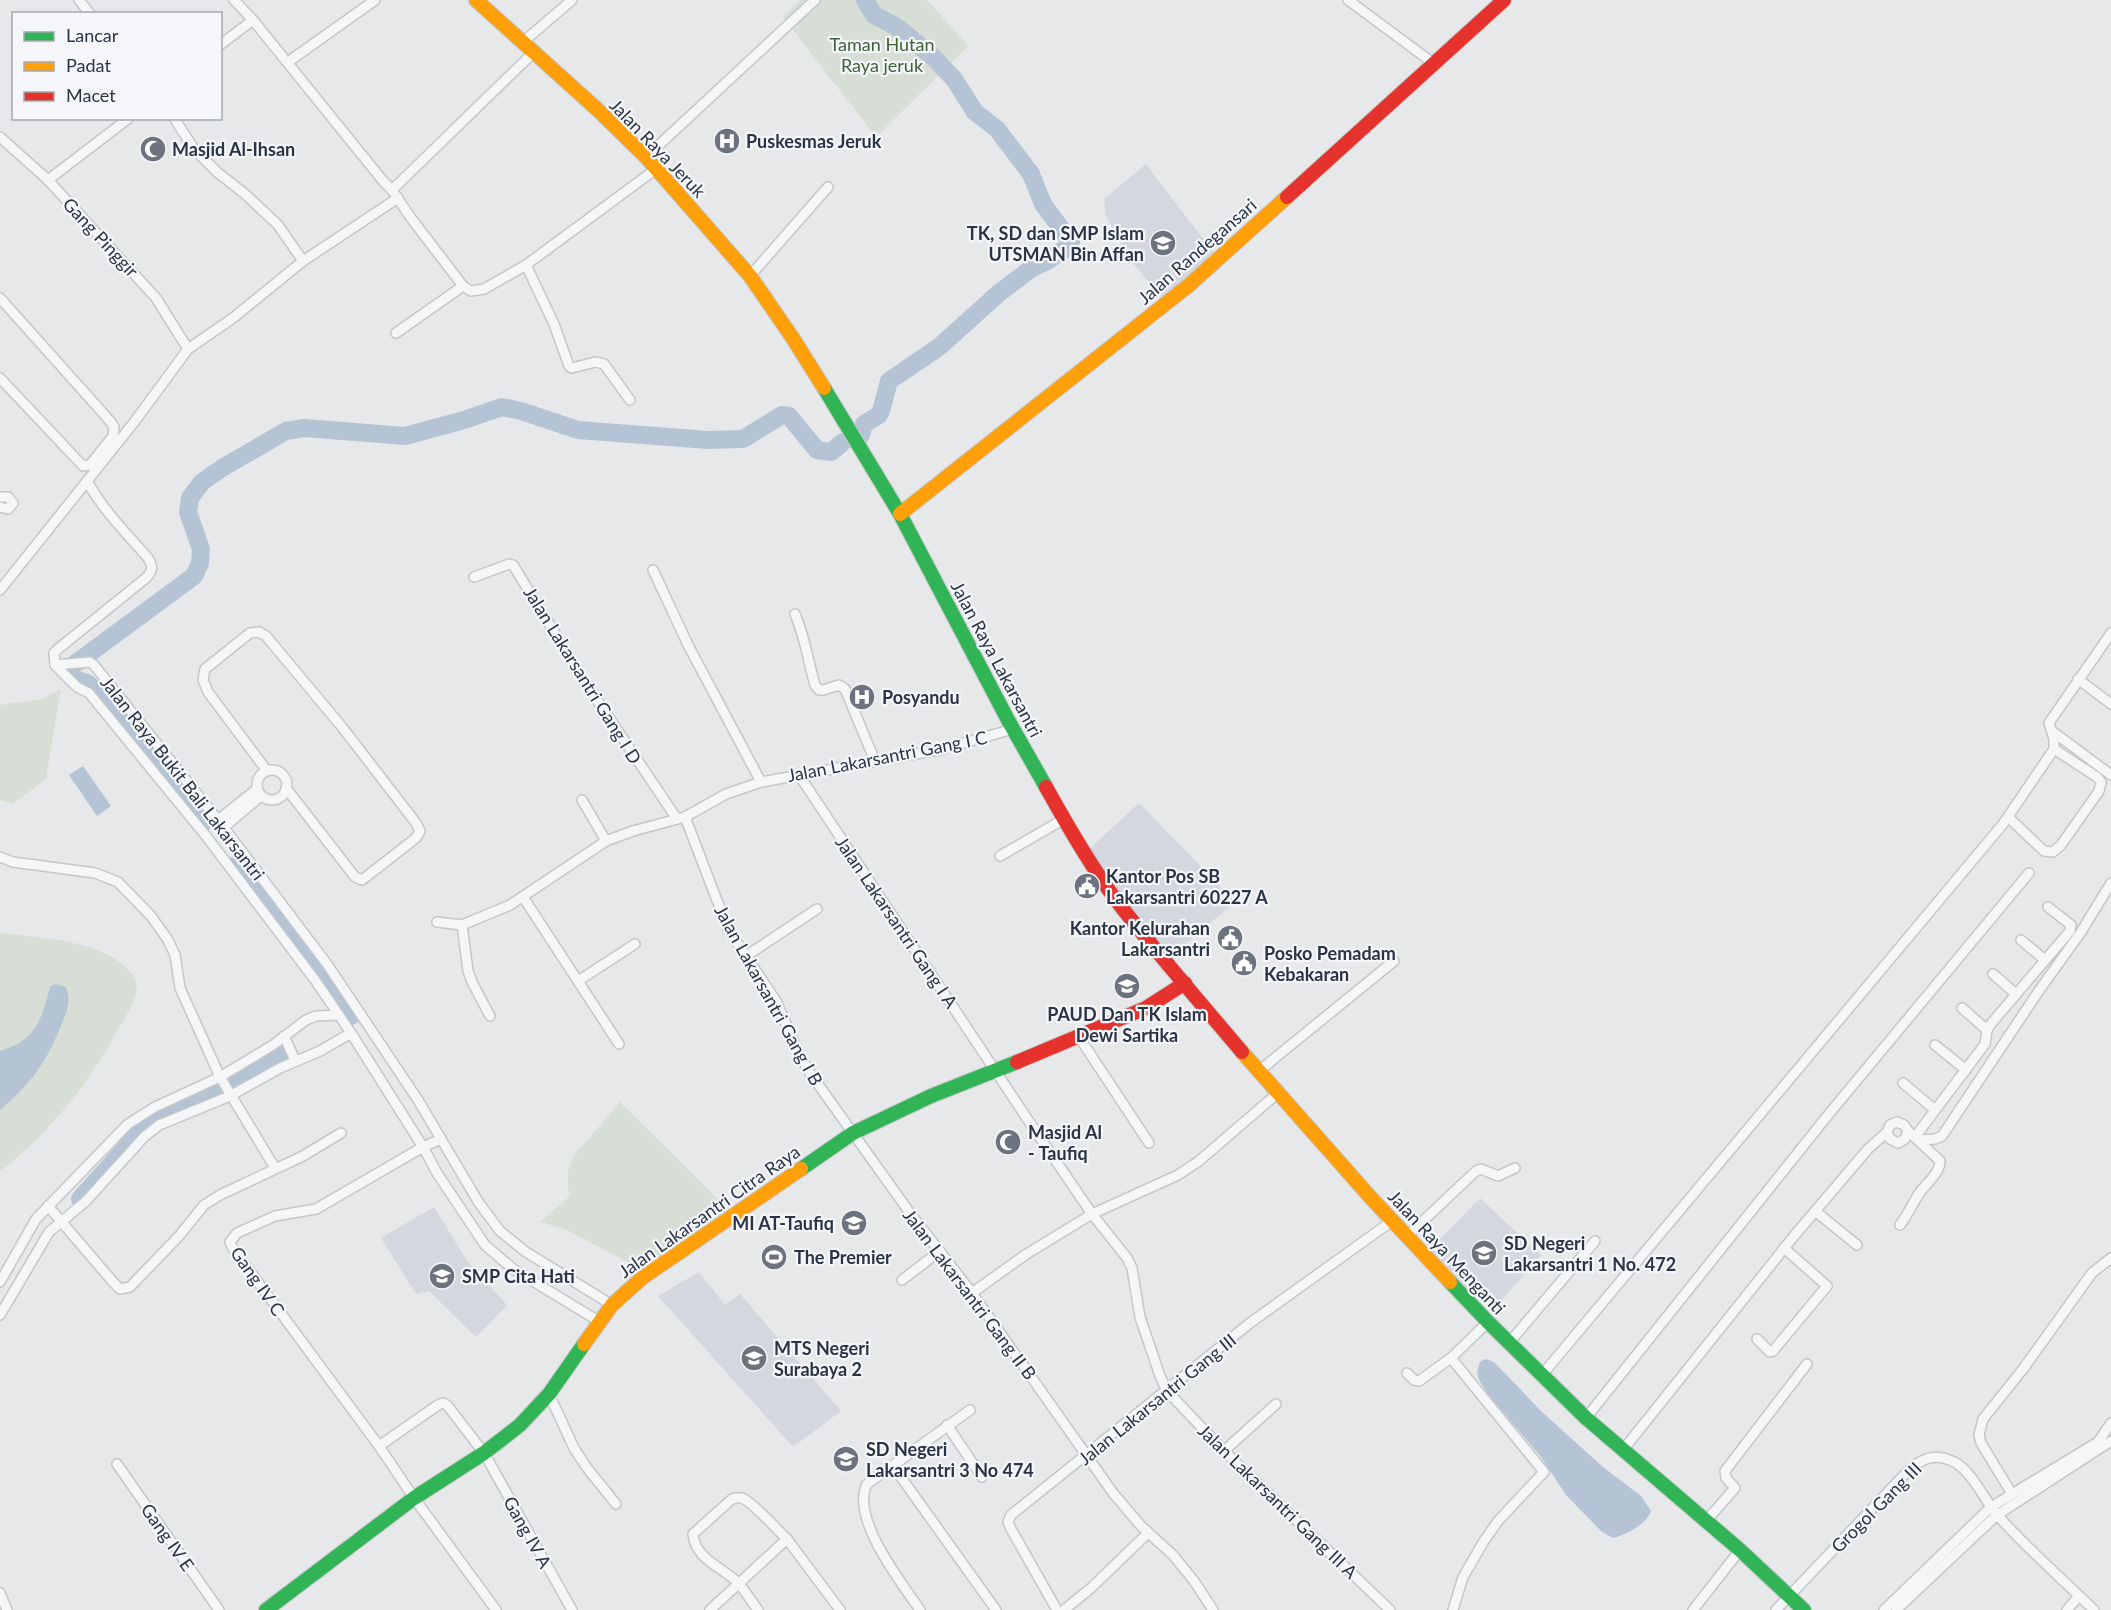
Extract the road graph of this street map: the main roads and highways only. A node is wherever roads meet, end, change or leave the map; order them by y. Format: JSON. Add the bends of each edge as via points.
{"nodes":[{"id":1,"x":476,"y":0,"type":"edge"},
{"id":2,"x":1504,"y":0,"type":"edge"},
{"id":3,"x":794,"y":340,"type":"joint"},
{"id":4,"x":900,"y":514,"type":"junction"},
{"id":5,"x":1185,"y":983,"type":"junction"},
{"id":6,"x":266,"y":1610,"type":"edge"},
{"id":7,"x":1804,"y":1610,"type":"edge"}],
"edges":[{"from":1,"to":3,"type":"main road","name":"Jalan Raya Jeruk","via":[[646,157],[750,276]]},
{"from":2,"to":4,"type":"main road","name":"Jalan Randegansari","via":[[1188,286]]},
{"from":3,"to":4,"type":"main road","name":"Jalan Raya Lakarsantri"},
{"from":4,"to":5,"type":"main road","name":"Jalan Raya Lakarsantri","via":[[1064,819],[1115,898]]},
{"from":5,"to":6,"type":"main road","name":"Jalan Lakarsantri Citra Raya","via":[[1146,1008],[931,1096],[853,1133],[642,1278],[612,1305],[549,1394],[520,1425],[414,1498]]},
{"from":5,"to":7,"type":"main road","name":"Jalan Raya Menganti","via":[[1406,1237],[1488,1322],[1586,1418]]}]}
